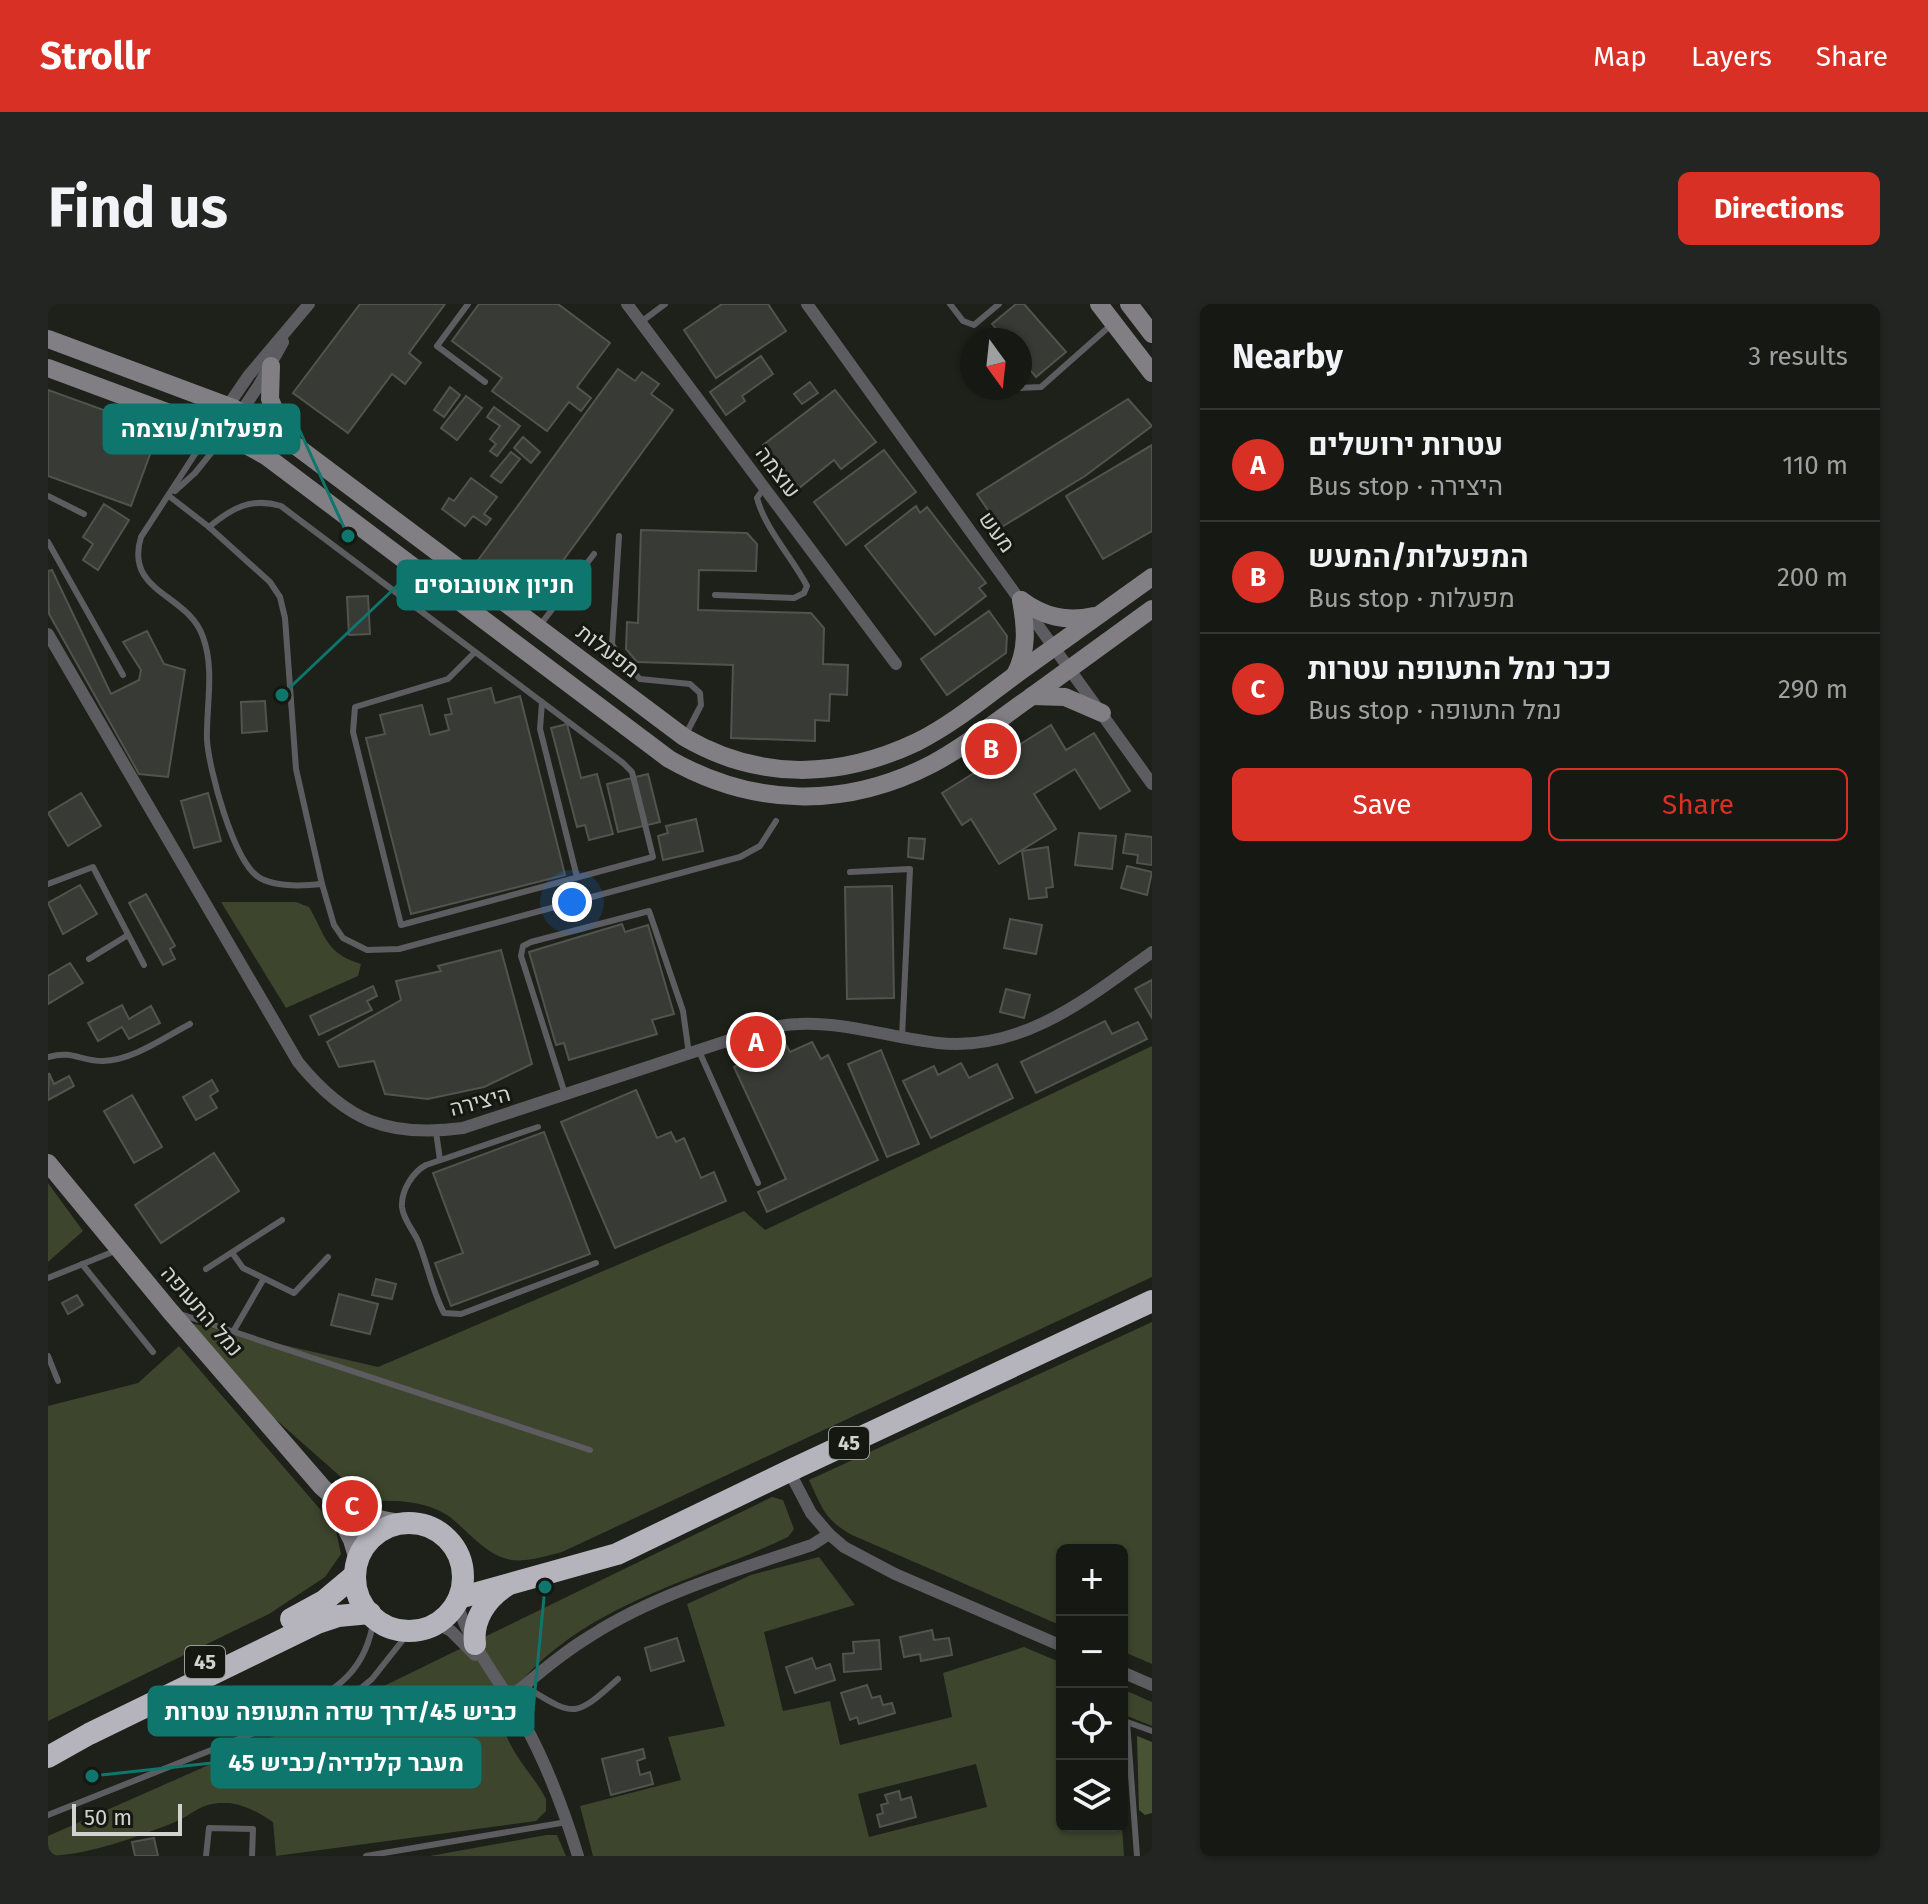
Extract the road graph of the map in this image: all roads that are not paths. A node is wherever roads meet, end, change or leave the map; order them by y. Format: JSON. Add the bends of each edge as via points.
{"nodes":[{"id":1,"x":309,"y":304,"type":"edge"},
{"id":2,"x":468,"y":304,"type":"edge"},
{"id":3,"x":627,"y":304,"type":"edge"},
{"id":4,"x":665,"y":304,"type":"edge"},
{"id":5,"x":807,"y":304,"type":"edge"},
{"id":6,"x":950,"y":304,"type":"edge"},
{"id":7,"x":999,"y":304,"type":"edge"},
{"id":8,"x":1099,"y":304,"type":"edge"},
{"id":9,"x":1129,"y":304,"type":"edge"},
{"id":10,"x":641,"y":322,"type":"junction"},
{"id":11,"x":1114,"y":323,"type":"junction"},
{"id":12,"x":289,"y":329,"type":"junction"},
{"id":13,"x":1152,"y":334,"type":"edge"},
{"id":14,"x":48,"y":339,"type":"edge"},
{"id":15,"x":271,"y":366,"type":"junction"},
{"id":16,"x":54,"y":373,"type":"edge"},
{"id":17,"x":1152,"y":373,"type":"edge"},
{"id":18,"x":485,"y":382,"type":"dead end"},
{"id":19,"x":1032,"y":387,"type":"edge"},
{"id":20,"x":235,"y":409,"type":"junction"},
{"id":21,"x":219,"y":431,"type":"junction"},
{"id":22,"x":285,"y":437,"type":"junction"},
{"id":23,"x":764,"y":487,"type":"junction"},
{"id":24,"x":48,"y":496,"type":"edge"},
{"id":25,"x":169,"y":496,"type":"junction"},
{"id":26,"x":84,"y":514,"type":"dead end"},
{"id":27,"x":209,"y":527,"type":"junction"},
{"id":28,"x":619,"y":536,"type":"dead end"},
{"id":29,"x":48,"y":542,"type":"edge"},
{"id":30,"x":594,"y":554,"type":"dead end"},
{"id":31,"x":1152,"y":577,"type":"edge"},
{"id":32,"x":715,"y":595,"type":"dead end"},
{"id":33,"x":1021,"y":600,"type":"junction"},
{"id":34,"x":1152,"y":609,"type":"edge"},
{"id":35,"x":1102,"y":613,"type":"junction"},
{"id":36,"x":538,"y":628,"type":"junction"},
{"id":37,"x":48,"y":634,"type":"edge"},
{"id":38,"x":1055,"y":647,"type":"junction"},
{"id":39,"x":475,"y":652,"type":"junction"},
{"id":40,"x":896,"y":664,"type":"dead end"},
{"id":41,"x":1070,"y":668,"type":"junction"},
{"id":42,"x":123,"y":675,"type":"dead end"},
{"id":43,"x":1015,"y":676,"type":"junction"},
{"id":44,"x":1032,"y":696,"type":"junction"},
{"id":45,"x":542,"y":702,"type":"junction"},
{"id":46,"x":1102,"y":713,"type":"junction"},
{"id":47,"x":684,"y":737,"type":"junction"},
{"id":48,"x":1152,"y":784,"type":"edge"},
{"id":49,"x":776,"y":821,"type":"dead end"},
{"id":50,"x":850,"y":872,"type":"dead end"},
{"id":51,"x":577,"y":877,"type":"junction"},
{"id":52,"x":48,"y":884,"type":"edge"},
{"id":53,"x":322,"y":884,"type":"junction"},
{"id":54,"x":128,"y":935,"type":"junction"},
{"id":55,"x":1152,"y":952,"type":"edge"},
{"id":56,"x":89,"y":959,"type":"dead end"},
{"id":57,"x":144,"y":965,"type":"dead end"},
{"id":58,"x":190,"y":1024,"type":"dead end"},
{"id":59,"x":902,"y":1037,"type":"junction"},
{"id":60,"x":694,"y":1052,"type":"junction"},
{"id":61,"x":48,"y":1057,"type":"edge"},
{"id":62,"x":565,"y":1096,"type":"junction"},
{"id":63,"x":538,"y":1127,"type":"dead end"},
{"id":64,"x":436,"y":1132,"type":"junction"},
{"id":65,"x":440,"y":1160,"type":"junction"},
{"id":66,"x":48,"y":1163,"type":"edge"},
{"id":67,"x":758,"y":1183,"type":"dead end"},
{"id":68,"x":282,"y":1220,"type":"dead end"},
{"id":69,"x":119,"y":1250,"type":"junction"},
{"id":70,"x":233,"y":1254,"type":"junction"},
{"id":71,"x":328,"y":1257,"type":"dead end"},
{"id":72,"x":596,"y":1263,"type":"dead end"},
{"id":73,"x":82,"y":1264,"type":"junction"},
{"id":74,"x":206,"y":1269,"type":"dead end"},
{"id":75,"x":48,"y":1278,"type":"edge"},
{"id":76,"x":263,"y":1280,"type":"junction"},
{"id":77,"x":1152,"y":1301,"type":"edge"},
{"id":78,"x":170,"y":1311,"type":"junction"},
{"id":79,"x":233,"y":1332,"type":"junction"},
{"id":80,"x":153,"y":1352,"type":"dead end"},
{"id":81,"x":48,"y":1356,"type":"edge"},
{"id":82,"x":58,"y":1381,"type":"dead end"},
{"id":83,"x":590,"y":1450,"type":"dead end"},
{"id":84,"x":789,"y":1471,"type":"junction"},
{"id":85,"x":322,"y":1487,"type":"junction"},
{"id":86,"x":400,"y":1523,"type":"junction"},
{"id":87,"x":829,"y":1534,"type":"junction"},
{"id":88,"x":462,"y":1563,"type":"junction"},
{"id":89,"x":356,"y":1567,"type":"junction"},
{"id":90,"x":517,"y":1580,"type":"junction"},
{"id":91,"x":458,"y":1600,"type":"junction"},
{"id":92,"x":372,"y":1616,"type":"junction"},
{"id":93,"x":436,"y":1623,"type":"junction"},
{"id":94,"x":410,"y":1631,"type":"junction"},
{"id":95,"x":1056,"y":1643,"type":"edge"},
{"id":96,"x":475,"y":1644,"type":"junction"},
{"id":97,"x":492,"y":1672,"type":"junction"},
{"id":98,"x":1128,"y":1675,"type":"edge"},
{"id":99,"x":618,"y":1679,"type":"dead end"},
{"id":100,"x":1152,"y":1685,"type":"edge"},
{"id":101,"x":524,"y":1686,"type":"junction"},
{"id":102,"x":509,"y":1698,"type":"junction"},
{"id":103,"x":276,"y":1723,"type":"junction"},
{"id":104,"x":1152,"y":1731,"type":"edge"},
{"id":105,"x":48,"y":1741,"type":"edge"},
{"id":106,"x":48,"y":1757,"type":"edge"},
{"id":107,"x":48,"y":1815,"type":"edge"},
{"id":108,"x":567,"y":1822,"type":"junction"},
{"id":109,"x":206,"y":1856,"type":"edge"},
{"id":110,"x":252,"y":1856,"type":"edge"},
{"id":111,"x":366,"y":1856,"type":"edge"},
{"id":112,"x":578,"y":1856,"type":"edge"},
{"id":113,"x":1137,"y":1856,"type":"edge"}],
"edges":[{"from":1,"to":12,"type":"street"},
{"from":2,"to":18,"type":"lane","via":[[437,346]]},
{"from":3,"to":10,"type":"street","name":"עוצמה"},
{"from":4,"to":10,"type":"lane"},
{"from":5,"to":33,"type":"street","name":"מעש"},
{"from":6,"to":7,"type":"lane","via":[[963,321],[974,325]]},
{"from":8,"to":11,"type":"street"},
{"from":9,"to":13,"type":"street"},
{"from":10,"to":23,"type":"street","name":"עוצמה"},
{"from":11,"to":17,"type":"street"},
{"from":11,"to":19,"type":"lane","via":[[1041,387]]},
{"from":12,"to":15,"type":"street"},
{"from":12,"to":20,"type":"street","via":[[249,375]]},
{"from":14,"to":20,"type":"street","name":"מפעלות"},
{"from":15,"to":20,"type":"street"},
{"from":15,"to":22,"type":"street","via":[[270,399]]},
{"from":16,"to":21,"type":"street"},
{"from":20,"to":21,"type":"street"},
{"from":20,"to":22,"type":"street","name":"מפעלות"},
{"from":21,"to":25,"type":"lane"},
{"from":21,"to":25,"type":"lane","via":[[195,473]]},
{"from":21,"to":44,"type":"street","via":[[288,471],[669,759],[725,786],[779,796],[874,786],[941,759]]},
{"from":22,"to":36,"type":"street","name":"מפעלות"},
{"from":23,"to":32,"type":"lane","via":[[757,498],[760,510],[798,568],[807,586],[804,593],[794,598]]},
{"from":23,"to":40,"type":"street","name":"עוצמה"},
{"from":24,"to":26,"type":"lane"},
{"from":25,"to":27,"type":"lane"},
{"from":25,"to":53,"type":"lane","via":[[141,537],[138,562],[146,580],[193,617],[205,643],[209,753],[232,835],[243,861],[258,877]]},
{"from":27,"to":39,"type":"lane","via":[[247,504],[265,501],[281,506]]},
{"from":27,"to":53,"type":"lane","via":[[280,597],[296,769]]},
{"from":28,"to":47,"type":"lane","via":[[612,644],[640,679],[690,684],[700,693],[701,705]]},
{"from":29,"to":42,"type":"lane"},
{"from":30,"to":36,"type":"lane"},
{"from":31,"to":35,"type":"street","name":"מפעלות"},
{"from":33,"to":35,"type":"street","via":[[1058,619]]},
{"from":33,"to":38,"type":"street","name":"מעש"},
{"from":33,"to":43,"type":"street","via":[[1026,641]]},
{"from":34,"to":41,"type":"street"},
{"from":35,"to":38,"type":"street","name":"מפעלות"},
{"from":36,"to":47,"type":"street","name":"מפעלות"},
{"from":37,"to":64,"type":"street","name":"היצירה","via":[[298,1062],[317,1086],[362,1119],[387,1128]]},
{"from":38,"to":41,"type":"street","name":"מעש"},
{"from":38,"to":43,"type":"street","name":"מפעלות"},
{"from":39,"to":45,"type":"lane"},
{"from":39,"to":51,"type":"lane","via":[[448,679],[355,707],[353,732],[401,925]]},
{"from":41,"to":44,"type":"street"},
{"from":41,"to":46,"type":"street","name":"מעש"},
{"from":43,"to":47,"type":"street","name":"מפעלות","via":[[918,741],[840,767],[760,768],[708,752]]},
{"from":44,"to":46,"type":"street","via":[[1065,697]]},
{"from":45,"to":51,"type":"lane","via":[[540,729]]},
{"from":45,"to":51,"type":"lane","via":[[632,772],[653,857]]},
{"from":46,"to":48,"type":"street","name":"מעש"},
{"from":49,"to":53,"type":"lane","via":[[760,846],[740,857],[399,949],[367,950],[343,938]]},
{"from":50,"to":59,"type":"lane","via":[[910,869]]},
{"from":52,"to":54,"type":"lane","via":[[93,867]]},
{"from":54,"to":56,"type":"lane"},
{"from":54,"to":57,"type":"lane"},
{"from":55,"to":59,"type":"street","name":"היצירה","via":[[1037,1028],[966,1044]]},
{"from":58,"to":61,"type":"lane","via":[[121,1059]]},
{"from":59,"to":60,"type":"street","name":"היצירה","via":[[797,1024],[763,1029]]},
{"from":60,"to":62,"type":"street","name":"היצירה"},
{"from":60,"to":62,"type":"lane","via":[[649,911],[531,942],[523,946],[521,956]]},
{"from":60,"to":67,"type":"lane"},
{"from":62,"to":64,"type":"street","name":"היצירה"},
{"from":63,"to":65,"type":"lane"},
{"from":64,"to":65,"type":"lane"},
{"from":65,"to":72,"type":"lane","via":[[415,1171],[402,1206],[444,1313],[461,1314]]},
{"from":66,"to":69,"type":"street","name":"נמל התעופה"},
{"from":68,"to":70,"type":"lane"},
{"from":69,"to":73,"type":"lane"},
{"from":69,"to":78,"type":"street","name":"נמל התעופה"},
{"from":70,"to":74,"type":"lane"},
{"from":70,"to":76,"type":"lane","via":[[243,1268]]},
{"from":71,"to":76,"type":"lane","via":[[294,1293]]},
{"from":73,"to":75,"type":"lane"},
{"from":73,"to":80,"type":"lane"},
{"from":76,"to":79,"type":"lane"},
{"from":77,"to":84,"type":"highway","number":"45"},
{"from":78,"to":79,"type":"lane"},
{"from":78,"to":85,"type":"street","name":"נמל התעופה"},
{"from":79,"to":83,"type":"lane"},
{"from":81,"to":82,"type":"lane"},
{"from":84,"to":87,"type":"street"},
{"from":84,"to":90,"type":"highway","number":"45","via":[[617,1554]]},
{"from":85,"to":86,"type":"street","name":"נמל התעופה","via":[[364,1515]]},
{"from":85,"to":89,"type":"street","name":"נמל התעופה","via":[[352,1540]]},
{"from":86,"to":88,"type":"highway","via":[[439,1531]]},
{"from":86,"to":89,"type":"highway","number":"45","via":[[374,1536]]},
{"from":87,"to":95,"type":"street","via":[[895,1574]]},
{"from":87,"to":101,"type":"street","via":[[626,1615],[562,1654]]},
{"from":88,"to":90,"type":"highway","number":"45","via":[[489,1576]]},
{"from":88,"to":91,"type":"highway"},
{"from":89,"to":92,"type":"highway","via":[[358,1595]]},
{"from":89,"to":105,"type":"highway","number":"45","via":[[336,1593],[310,1610]]},
{"from":90,"to":91,"type":"highway","number":"45"},
{"from":90,"to":96,"type":"highway","via":[[482,1610]]},
{"from":91,"to":93,"type":"highway","number":"45"},
{"from":91,"to":96,"type":"street"},
{"from":92,"to":94,"type":"highway","number":"45","via":[[391,1628]]},
{"from":92,"to":103,"type":"lane","via":[[357,1668],[344,1682]]},
{"from":92,"to":106,"type":"highway","number":"45","via":[[338,1616],[317,1623]]},
{"from":93,"to":94,"type":"highway","number":"45"},
{"from":93,"to":97,"type":"street","via":[[457,1636]]},
{"from":94,"to":103,"type":"lane","via":[[364,1687]]},
{"from":96,"to":97,"type":"street"},
{"from":97,"to":102,"type":"street"},
{"from":98,"to":100,"type":"street"},
{"from":99,"to":101,"type":"lane","via":[[579,1709],[563,1709]]},
{"from":101,"to":102,"type":"street"},
{"from":102,"to":108,"type":"street"},
{"from":103,"to":107,"type":"lane"},
{"from":104,"to":113,"type":"lane","via":[[1127,1722]]},
{"from":108,"to":111,"type":"lane"},
{"from":108,"to":112,"type":"street"},
{"from":109,"to":110,"type":"lane","via":[[209,1828],[253,1829]]}]}
